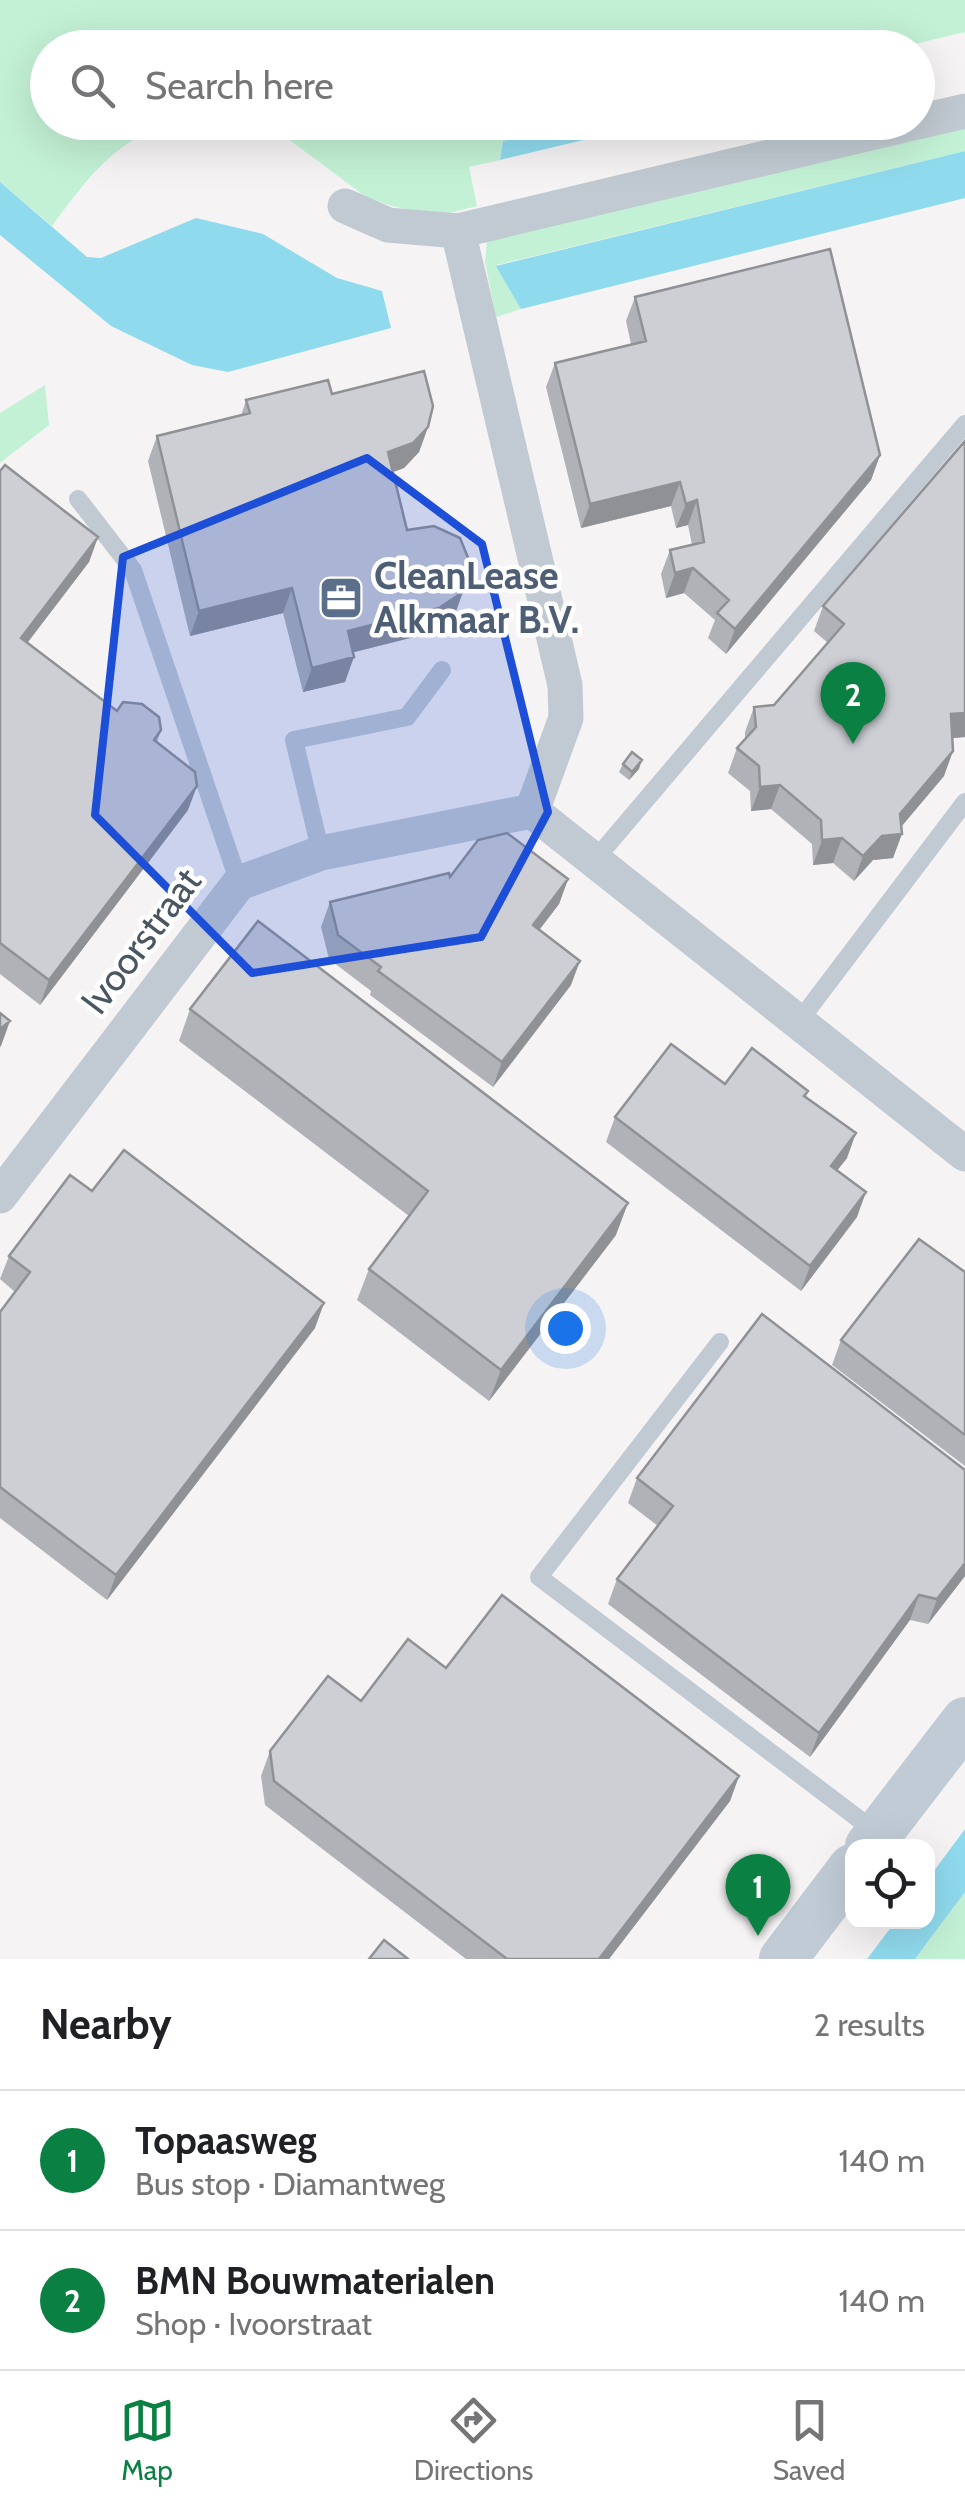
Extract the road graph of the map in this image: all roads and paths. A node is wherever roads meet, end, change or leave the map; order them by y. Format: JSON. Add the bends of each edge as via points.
{"nodes":[{"id":1,"x":965,"y":111,"type":"edge"},
{"id":2,"x":935,"y":118,"type":"edge"},
{"id":3,"x":841,"y":140,"type":"edge"},
{"id":4,"x":346,"y":206,"type":"dead end"},
{"id":5,"x":458,"y":231,"type":"junction"},
{"id":6,"x":965,"y":424,"type":"edge"},
{"id":7,"x":78,"y":499,"type":"dead end"},
{"id":8,"x":442,"y":670,"type":"dead end"},
{"id":9,"x":965,"y":802,"type":"edge"},
{"id":10,"x":532,"y":811,"type":"junction"},
{"id":11,"x":321,"y":853,"type":"junction"},
{"id":12,"x":593,"y":863,"type":"junction"},
{"id":13,"x":240,"y":883,"type":"junction"},
{"id":14,"x":797,"y":1024,"type":"junction"},
{"id":15,"x":965,"y":1154,"type":"edge"},
{"id":16,"x":0,"y":1196,"type":"edge"},
{"id":17,"x":720,"y":1342,"type":"dead end"},
{"id":18,"x":965,"y":1721,"type":"edge"},
{"id":19,"x":855,"y":1839,"type":"edge"},
{"id":20,"x":875,"y":1839,"type":"edge"},
{"id":21,"x":845,"y":1878,"type":"edge"},
{"id":22,"x":783,"y":1959,"type":"edge"}],
"edges":[{"from":1,"to":2,"type":"street"},
{"from":3,"to":5,"type":"street"},
{"from":4,"to":5,"type":"street","via":[[388,224]]},
{"from":5,"to":10,"type":"street","via":[[565,686],[566,718]]},
{"from":6,"to":12,"type":"lane"},
{"from":7,"to":13,"type":"lane","via":[[133,570]]},
{"from":8,"to":11,"type":"lane","via":[[407,717],[294,740]]},
{"from":9,"to":14,"type":"lane"},
{"from":10,"to":11,"type":"street","name":"Ivoorstraat"},
{"from":10,"to":12,"type":"street"},
{"from":11,"to":13,"type":"street","name":"Ivoorstraat"},
{"from":12,"to":14,"type":"street"},
{"from":13,"to":16,"type":"street","name":"Ivoorstraat"},
{"from":14,"to":15,"type":"street"},
{"from":17,"to":19,"type":"lane","via":[[539,1577]]},
{"from":18,"to":20,"type":"street"},
{"from":21,"to":22,"type":"street"}]}
